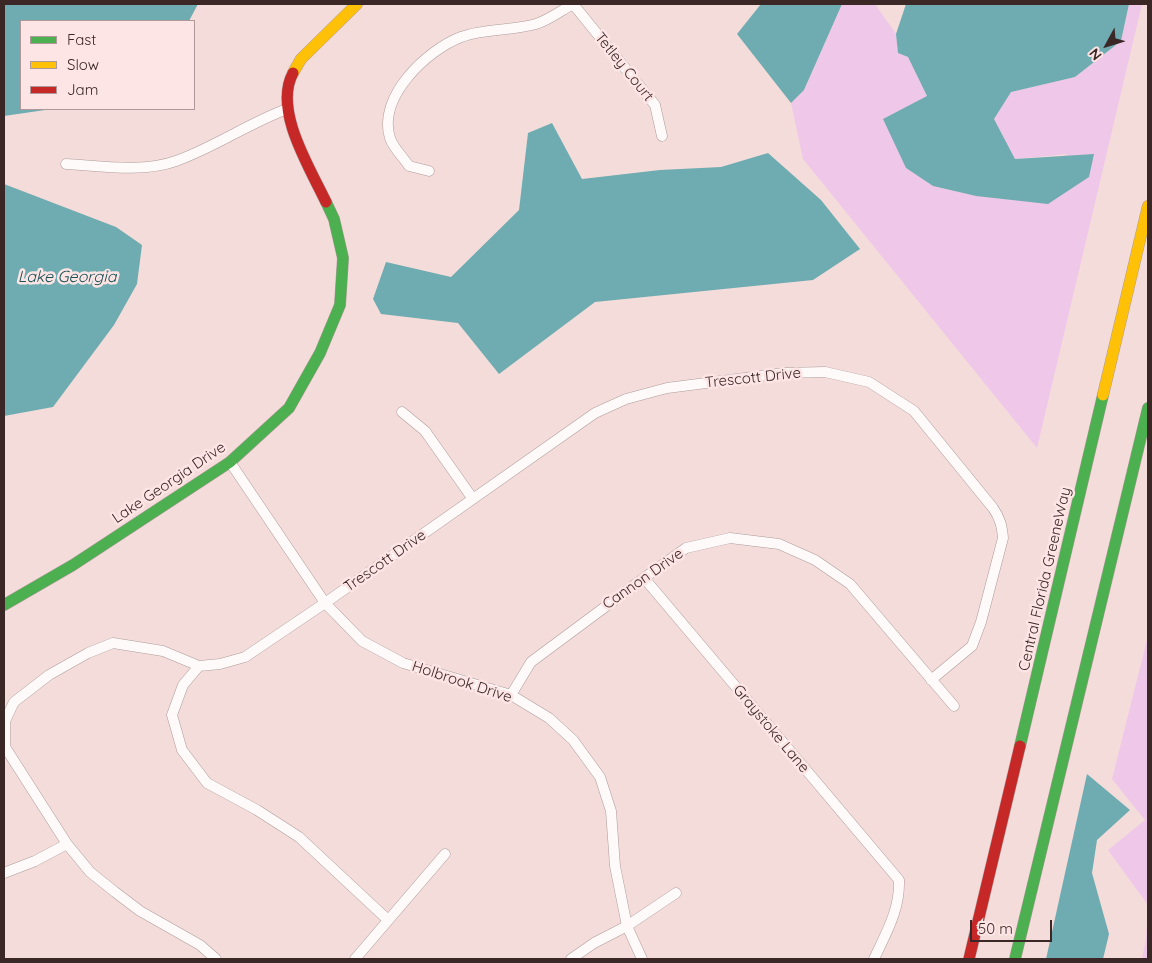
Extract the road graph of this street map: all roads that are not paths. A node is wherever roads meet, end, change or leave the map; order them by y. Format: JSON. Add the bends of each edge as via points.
{"nodes":[{"id":1,"x":357,"y":4,"type":"edge"},
{"id":2,"x":573,"y":4,"type":"edge"},
{"id":3,"x":287,"y":109,"type":"junction"},
{"id":4,"x":662,"y":136,"type":"dead end"},
{"id":5,"x":66,"y":164,"type":"dead end"},
{"id":6,"x":429,"y":171,"type":"dead end"},
{"id":7,"x":1148,"y":206,"type":"edge"},
{"id":8,"x":1148,"y":408,"type":"edge"},
{"id":9,"x":402,"y":412,"type":"dead end"},
{"id":10,"x":230,"y":462,"type":"junction"},
{"id":11,"x":473,"y":499,"type":"junction"},
{"id":12,"x":644,"y":578,"type":"junction"},
{"id":13,"x":325,"y":603,"type":"junction"},
{"id":14,"x":4,"y":605,"type":"edge"},
{"id":15,"x":199,"y":666,"type":"junction"},
{"id":16,"x":931,"y":680,"type":"junction"},
{"id":17,"x":510,"y":695,"type":"junction"},
{"id":18,"x":954,"y":706,"type":"dead end"},
{"id":19,"x":67,"y":844,"type":"junction"},
{"id":20,"x":445,"y":854,"type":"dead end"},
{"id":21,"x":4,"y":872,"type":"edge"},
{"id":22,"x":676,"y":893,"type":"dead end"},
{"id":23,"x":388,"y":920,"type":"junction"},
{"id":24,"x":627,"y":926,"type":"junction"},
{"id":25,"x":216,"y":959,"type":"edge"},
{"id":26,"x":355,"y":959,"type":"edge"},
{"id":27,"x":571,"y":959,"type":"edge"},
{"id":28,"x":642,"y":959,"type":"edge"},
{"id":29,"x":874,"y":959,"type":"edge"},
{"id":30,"x":970,"y":959,"type":"edge"},
{"id":31,"x":1015,"y":959,"type":"edge"}],
"edges":[{"from":1,"to":3,"type":"main road","name":"Lake Georgia Drive","via":[[302,59],[289,81]]},
{"from":2,"to":4,"type":"street","name":"Tetley Court","via":[[655,106]]},
{"from":2,"to":6,"type":"street","via":[[537,24],[462,37],[438,49],[418,66],[395,95],[389,120],[390,139],[409,166]]},
{"from":3,"to":5,"type":"street","via":[[174,162],[122,168]]},
{"from":3,"to":10,"type":"main road","name":"Lake Georgia Drive","via":[[295,134],[334,218],[343,258],[340,305],[320,353],[289,408]]},
{"from":7,"to":30,"type":"main road","name":"Central Florida GreeneWay"},
{"from":8,"to":31,"type":"main road"},
{"from":9,"to":11,"type":"street","via":[[425,431]]},
{"from":10,"to":13,"type":"street","name":"Holbrook Drive"},
{"from":10,"to":14,"type":"main road","name":"Lake Georgia Drive","via":[[73,565]]},
{"from":11,"to":13,"type":"street","name":"Trescott Drive"},
{"from":11,"to":16,"type":"street","name":"Trescott Drive","via":[[595,412],[626,398],[668,388],[784,373],[825,372],[869,382],[914,411],[1000,518],[1003,538],[982,622],[972,646]]},
{"from":12,"to":16,"type":"street","name":"Cannon Drive","via":[[686,548],[730,538],[779,544],[815,560],[850,584]]},
{"from":12,"to":17,"type":"street","name":"Cannon Drive","via":[[531,662]]},
{"from":12,"to":29,"type":"street","name":"Graystoke Lane","via":[[899,880],[895,914]]},
{"from":13,"to":15,"type":"street","name":"Trescott Drive","via":[[245,657]]},
{"from":13,"to":17,"type":"street","name":"Holbrook Drive","via":[[362,641],[403,663]]},
{"from":15,"to":19,"type":"street","via":[[163,651],[113,643],[49,675],[14,702],[5,721],[4,747]]},
{"from":15,"to":23,"type":"street","via":[[183,686],[172,714],[182,750],[207,783],[299,836]]},
{"from":16,"to":18,"type":"street","name":"Cannon Drive"},
{"from":17,"to":24,"type":"street","name":"Holbrook Drive","via":[[549,718],[574,740],[600,777],[612,811],[615,866]]},
{"from":19,"to":21,"type":"street","via":[[35,861]]},
{"from":19,"to":25,"type":"street","via":[[90,872],[114,892],[140,911],[200,945]]},
{"from":20,"to":23,"type":"street"},
{"from":22,"to":24,"type":"street"},
{"from":23,"to":26,"type":"street"},
{"from":24,"to":27,"type":"street"},
{"from":24,"to":28,"type":"street","name":"Holbrook Drive"}]}
